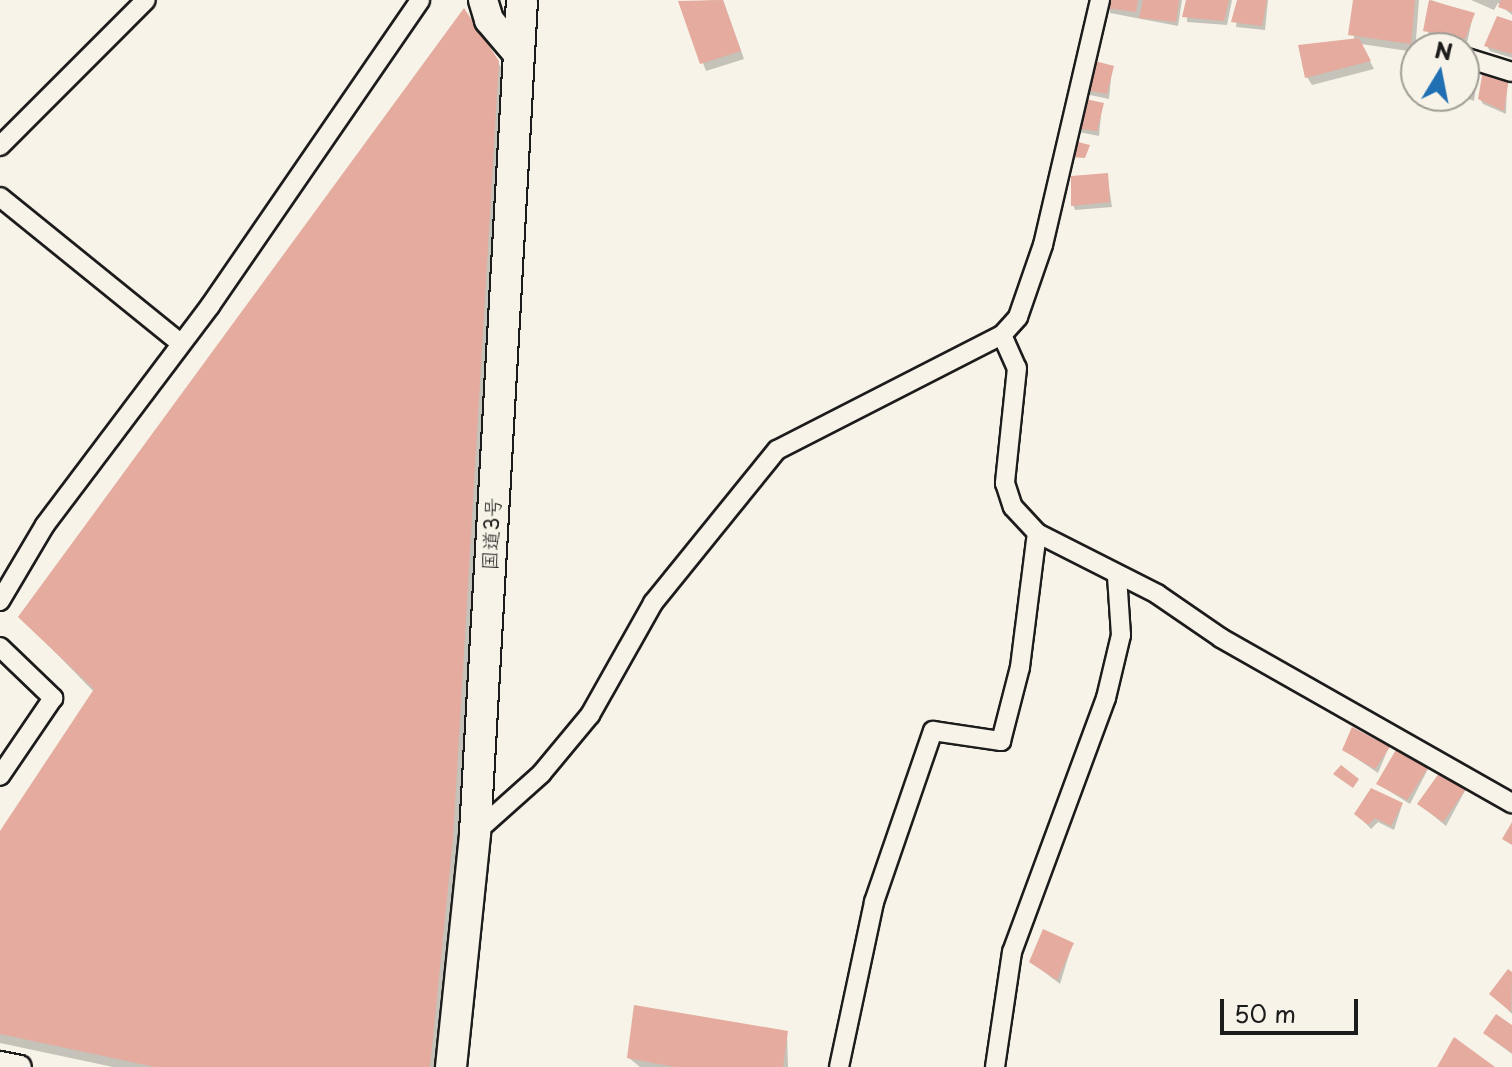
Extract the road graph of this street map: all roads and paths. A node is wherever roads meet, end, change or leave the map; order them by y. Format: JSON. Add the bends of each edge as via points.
{"nodes":[{"id":1,"x":146,"y":0,"type":"edge"},
{"id":2,"x":420,"y":0,"type":"edge"},
{"id":3,"x":483,"y":0,"type":"edge"},
{"id":4,"x":522,"y":0,"type":"edge"},
{"id":5,"x":1100,"y":0,"type":"edge"},
{"id":6,"x":517,"y":53,"type":"junction"},
{"id":7,"x":1480,"y":62,"type":"edge"},
{"id":8,"x":1512,"y":72,"type":"edge"},
{"id":9,"x":0,"y":146,"type":"edge"},
{"id":10,"x":0,"y":197,"type":"edge"},
{"id":11,"x":1002,"y":335,"type":"junction"},
{"id":12,"x":178,"y":341,"type":"junction"},
{"id":13,"x":1037,"y":533,"type":"junction"},
{"id":14,"x":1117,"y":577,"type":"junction"},
{"id":15,"x":0,"y":601,"type":"edge"},
{"id":16,"x":0,"y":647,"type":"edge"},
{"id":17,"x":0,"y":776,"type":"edge"},
{"id":18,"x":1512,"y":803,"type":"edge"},
{"id":19,"x":475,"y":833,"type":"junction"},
{"id":20,"x":0,"y":1063,"type":"edge"},
{"id":21,"x":20,"y":1067,"type":"edge"},
{"id":22,"x":451,"y":1067,"type":"edge"},
{"id":23,"x":839,"y":1067,"type":"edge"},
{"id":24,"x":995,"y":1067,"type":"edge"}],
"edges":[{"from":1,"to":9,"type":"street"},
{"from":2,"to":12,"type":"street","via":[[210,306]]},
{"from":3,"to":6,"type":"main road","via":[[489,20]]},
{"from":4,"to":6,"type":"highway","name":"国道3号"},
{"from":5,"to":11,"type":"street","via":[[1030,293]]},
{"from":6,"to":19,"type":"highway","name":"国道3号"},
{"from":7,"to":8,"type":"street"},
{"from":10,"to":12,"type":"street"},
{"from":11,"to":13,"type":"street","via":[[1017,368],[1005,483],[1013,507]]},
{"from":11,"to":19,"type":"street","via":[[777,450],[653,603],[590,715],[541,774]]},
{"from":12,"to":15,"type":"street","via":[[45,525]]},
{"from":13,"to":14,"type":"street"},
{"from":13,"to":23,"type":"street","via":[[1020,667],[1001,741],[933,731],[874,902]]},
{"from":14,"to":18,"type":"street"},
{"from":14,"to":24,"type":"street","via":[[1121,635],[1106,698],[1012,952]]},
{"from":16,"to":17,"type":"street","via":[[53,698]]},
{"from":19,"to":22,"type":"highway","name":"国道3号"},
{"from":20,"to":21,"type":"street"}]}
